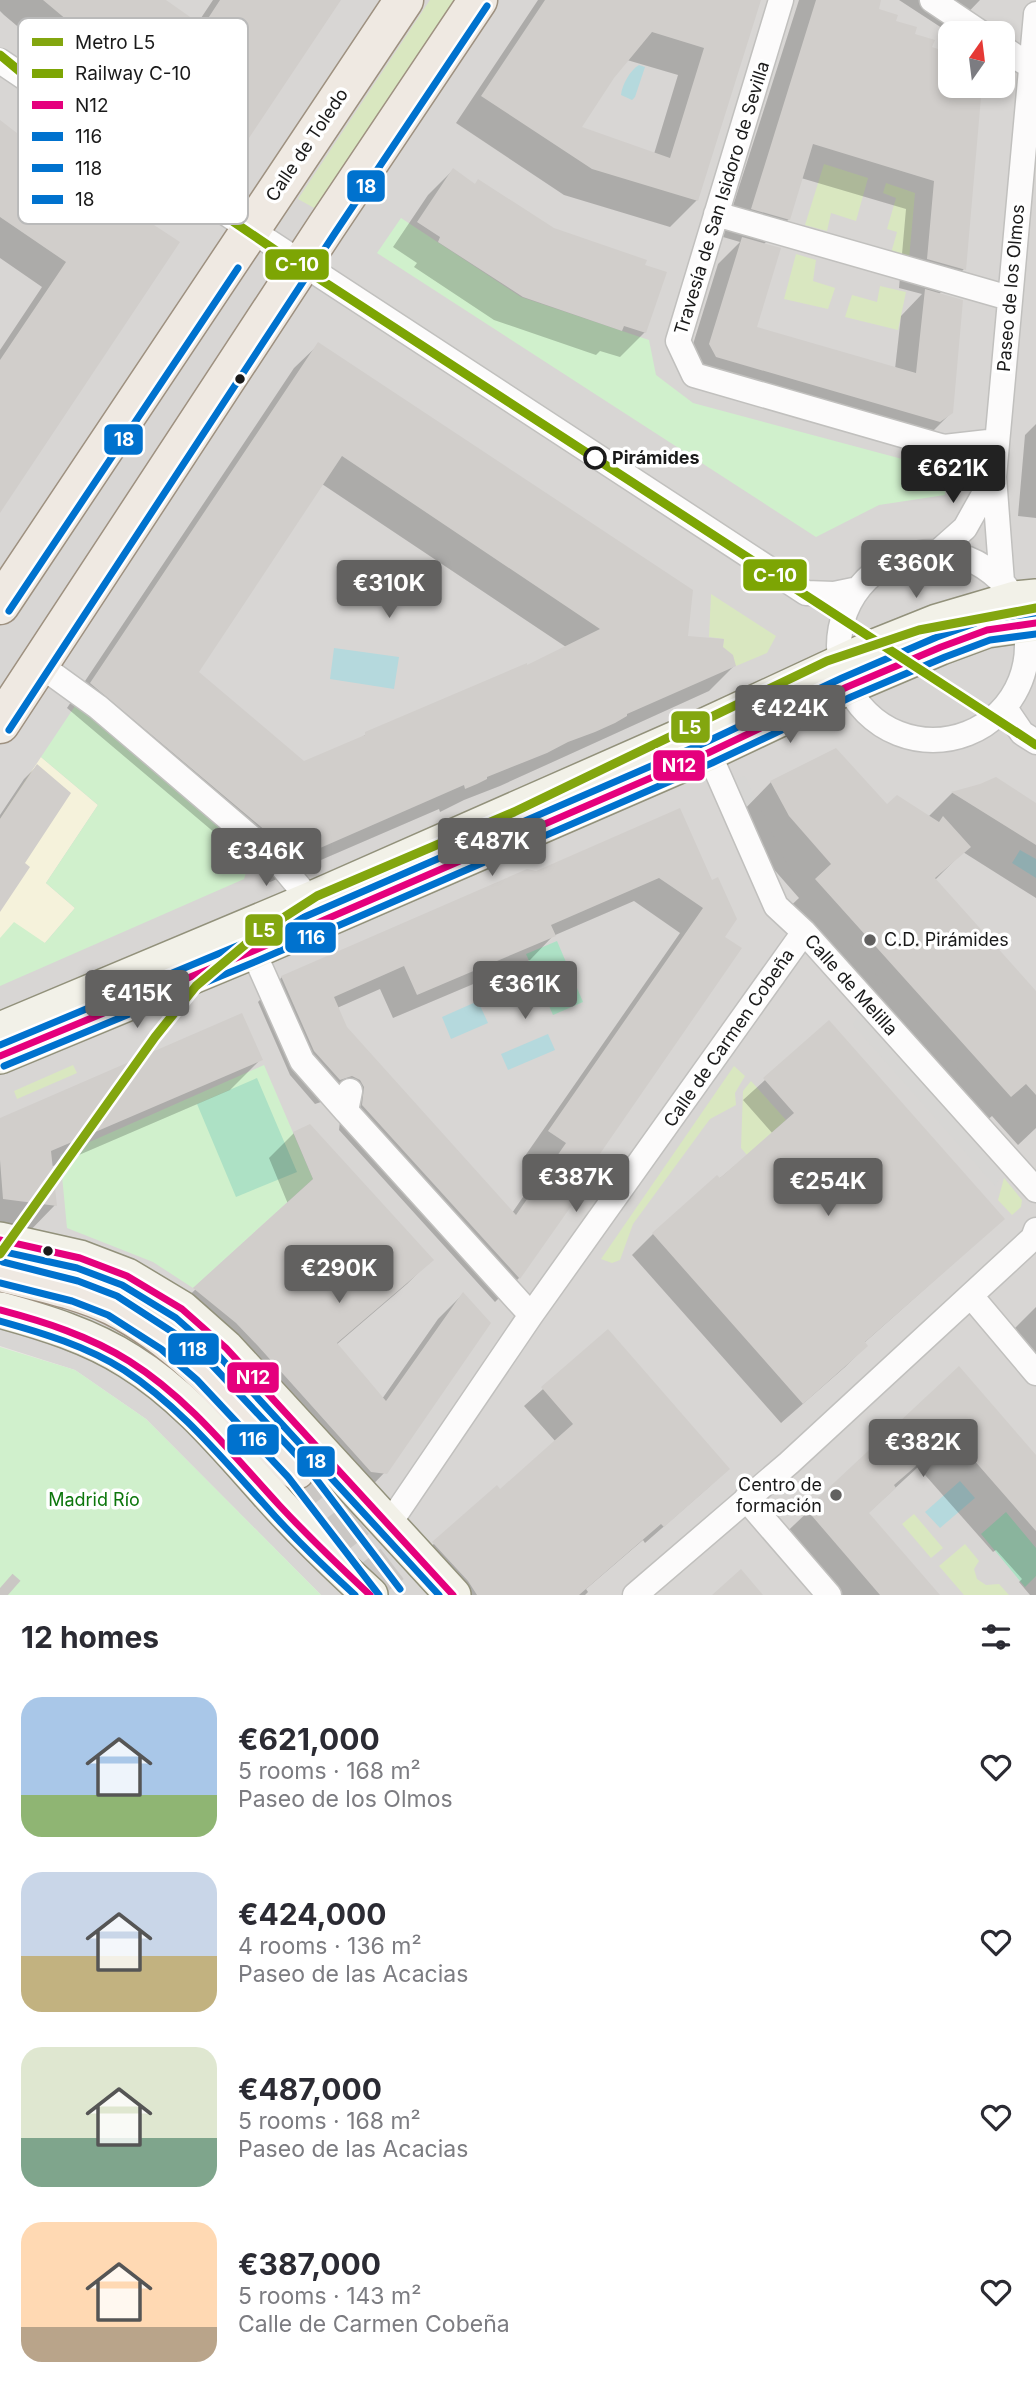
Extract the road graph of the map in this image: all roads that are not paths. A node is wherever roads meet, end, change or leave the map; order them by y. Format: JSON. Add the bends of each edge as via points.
{"nodes":[{"id":1,"x":404,"y":0,"type":"edge"},
{"id":2,"x":478,"y":0,"type":"edge"},
{"id":3,"x":781,"y":0,"type":"edge"},
{"id":4,"x":932,"y":0,"type":"edge"},
{"id":5,"x":1036,"y":14,"type":"edge"},
{"id":6,"x":963,"y":21,"type":"edge"},
{"id":7,"x":1015,"y":56,"type":"edge"},
{"id":8,"x":0,"y":61,"type":"edge"},
{"id":9,"x":1034,"y":69,"type":"edge"},
{"id":10,"x":18,"y":73,"type":"edge"},
{"id":11,"x":716,"y":214,"type":"junction"},
{"id":12,"x":242,"y":224,"type":"edge"},
{"id":13,"x":251,"y":230,"type":"junction"},
{"id":14,"x":303,"y":263,"type":"junction"},
{"id":15,"x":1009,"y":298,"type":"junction"},
{"id":16,"x":998,"y":441,"type":"junction"},
{"id":17,"x":994,"y":478,"type":"junction"},
{"id":18,"x":938,"y":552,"type":"junction"},
{"id":19,"x":858,"y":589,"type":"junction"},
{"id":20,"x":0,"y":605,"type":"edge"},
{"id":21,"x":1023,"y":605,"type":"edge"},
{"id":22,"x":40,"y":665,"type":"junction"},
{"id":23,"x":843,"y":675,"type":"junction"},
{"id":24,"x":1005,"y":708,"type":"junction"},
{"id":25,"x":0,"y":724,"type":"edge"},
{"id":26,"x":703,"y":741,"type":"junction"},
{"id":27,"x":1036,"y":742,"type":"edge"},
{"id":28,"x":310,"y":900,"type":"junction"},
{"id":29,"x":804,"y":932,"type":"junction"},
{"id":30,"x":253,"y":951,"type":"junction"},
{"id":31,"x":0,"y":1030,"type":"edge"},
{"id":32,"x":0,"y":1056,"type":"edge"},
{"id":33,"x":1036,"y":1190,"type":"edge"},
{"id":34,"x":1035,"y":1235,"type":"edge"},
{"id":35,"x":0,"y":1240,"type":"edge"},
{"id":36,"x":0,"y":1272,"type":"edge"},
{"id":37,"x":971,"y":1296,"type":"junction"},
{"id":38,"x":0,"y":1310,"type":"edge"},
{"id":39,"x":531,"y":1315,"type":"junction"},
{"id":40,"x":1036,"y":1373,"type":"edge"},
{"id":41,"x":296,"y":1469,"type":"tunnel mouth"},
{"id":42,"x":746,"y":1499,"type":"junction"},
{"id":43,"x":390,"y":1524,"type":"junction"},
{"id":44,"x":370,"y":1595,"type":"edge"},
{"id":45,"x":453,"y":1595,"type":"edge"},
{"id":46,"x":635,"y":1595,"type":"edge"},
{"id":47,"x":829,"y":1595,"type":"edge"}],
"edges":[{"from":1,"to":13,"type":"main road","name":"Calle de Toledo"},
{"from":2,"to":14,"type":"main road"},
{"from":3,"to":11,"type":"street","name":"Travesía de San Isidoro de Sevilla"},
{"from":4,"to":6,"type":"street"},
{"from":5,"to":9,"type":"street","name":"Paseo de los Olmos"},
{"from":7,"to":9,"type":"street"},
{"from":8,"to":10,"type":"street"},
{"from":9,"to":15,"type":"street","name":"Paseo de los Olmos"},
{"from":11,"to":15,"type":"street"},
{"from":11,"to":16,"type":"street","name":"Travesía de San Isidoro de Sevilla","via":[[678,341],[694,375],[944,447]]},
{"from":12,"to":13,"type":"street"},
{"from":13,"to":14,"type":"street"},
{"from":13,"to":20,"type":"main road","name":"Calle de Toledo"},
{"from":14,"to":19,"type":"street","via":[[806,593]]},
{"from":14,"to":22,"type":"main road"},
{"from":15,"to":16,"type":"street","name":"Paseo de los Olmos"},
{"from":16,"to":17,"type":"street","name":"Paseo de los Olmos"},
{"from":17,"to":18,"type":"street","name":"Paseo de los Olmos","via":[[965,528]]},
{"from":17,"to":21,"type":"street","name":"Paseo de los Olmos"},
{"from":18,"to":19,"type":"street","via":[[893,561]]},
{"from":18,"to":21,"type":"street","via":[[964,557]]},
{"from":19,"to":23,"type":"street","via":[[845,611],[839,635]]},
{"from":21,"to":23,"type":"main road","via":[[987,630]]},
{"from":21,"to":24,"type":"street","name":"Paseo de los Olmos","via":[[1028,654],[1021,683]]},
{"from":22,"to":25,"type":"main road"},
{"from":22,"to":28,"type":"street","via":[[98,707],[276,859]]},
{"from":23,"to":24,"type":"street","via":[[868,716],[899,735],[934,741],[969,734]]},
{"from":23,"to":26,"type":"main road"},
{"from":24,"to":27,"type":"street","via":[[1022,733]]},
{"from":26,"to":28,"type":"main road"},
{"from":26,"to":29,"type":"street","name":"Calle de Melilla","via":[[776,906]]},
{"from":26,"to":30,"type":"main road"},
{"from":28,"to":31,"type":"main road"},
{"from":29,"to":33,"type":"street","name":"Calle de Melilla"},
{"from":29,"to":39,"type":"street","name":"Calle de Carmen Cobeña"},
{"from":30,"to":32,"type":"main road"},
{"from":30,"to":39,"type":"street","via":[[302,1061],[348,1101]]},
{"from":34,"to":37,"type":"street"},
{"from":35,"to":43,"type":"main road","via":[[80,1258],[127,1276],[182,1309],[226,1349]]},
{"from":36,"to":41,"type":"main road","via":[[113,1306],[167,1341],[204,1372]]},
{"from":37,"to":40,"type":"street"},
{"from":37,"to":42,"type":"street"},
{"from":38,"to":44,"type":"main road","via":[[88,1339],[156,1379]]},
{"from":39,"to":43,"type":"street","name":"Calle de Carmen Cobeña"},
{"from":42,"to":46,"type":"street"},
{"from":42,"to":47,"type":"street"},
{"from":43,"to":45,"type":"main road"}]}
